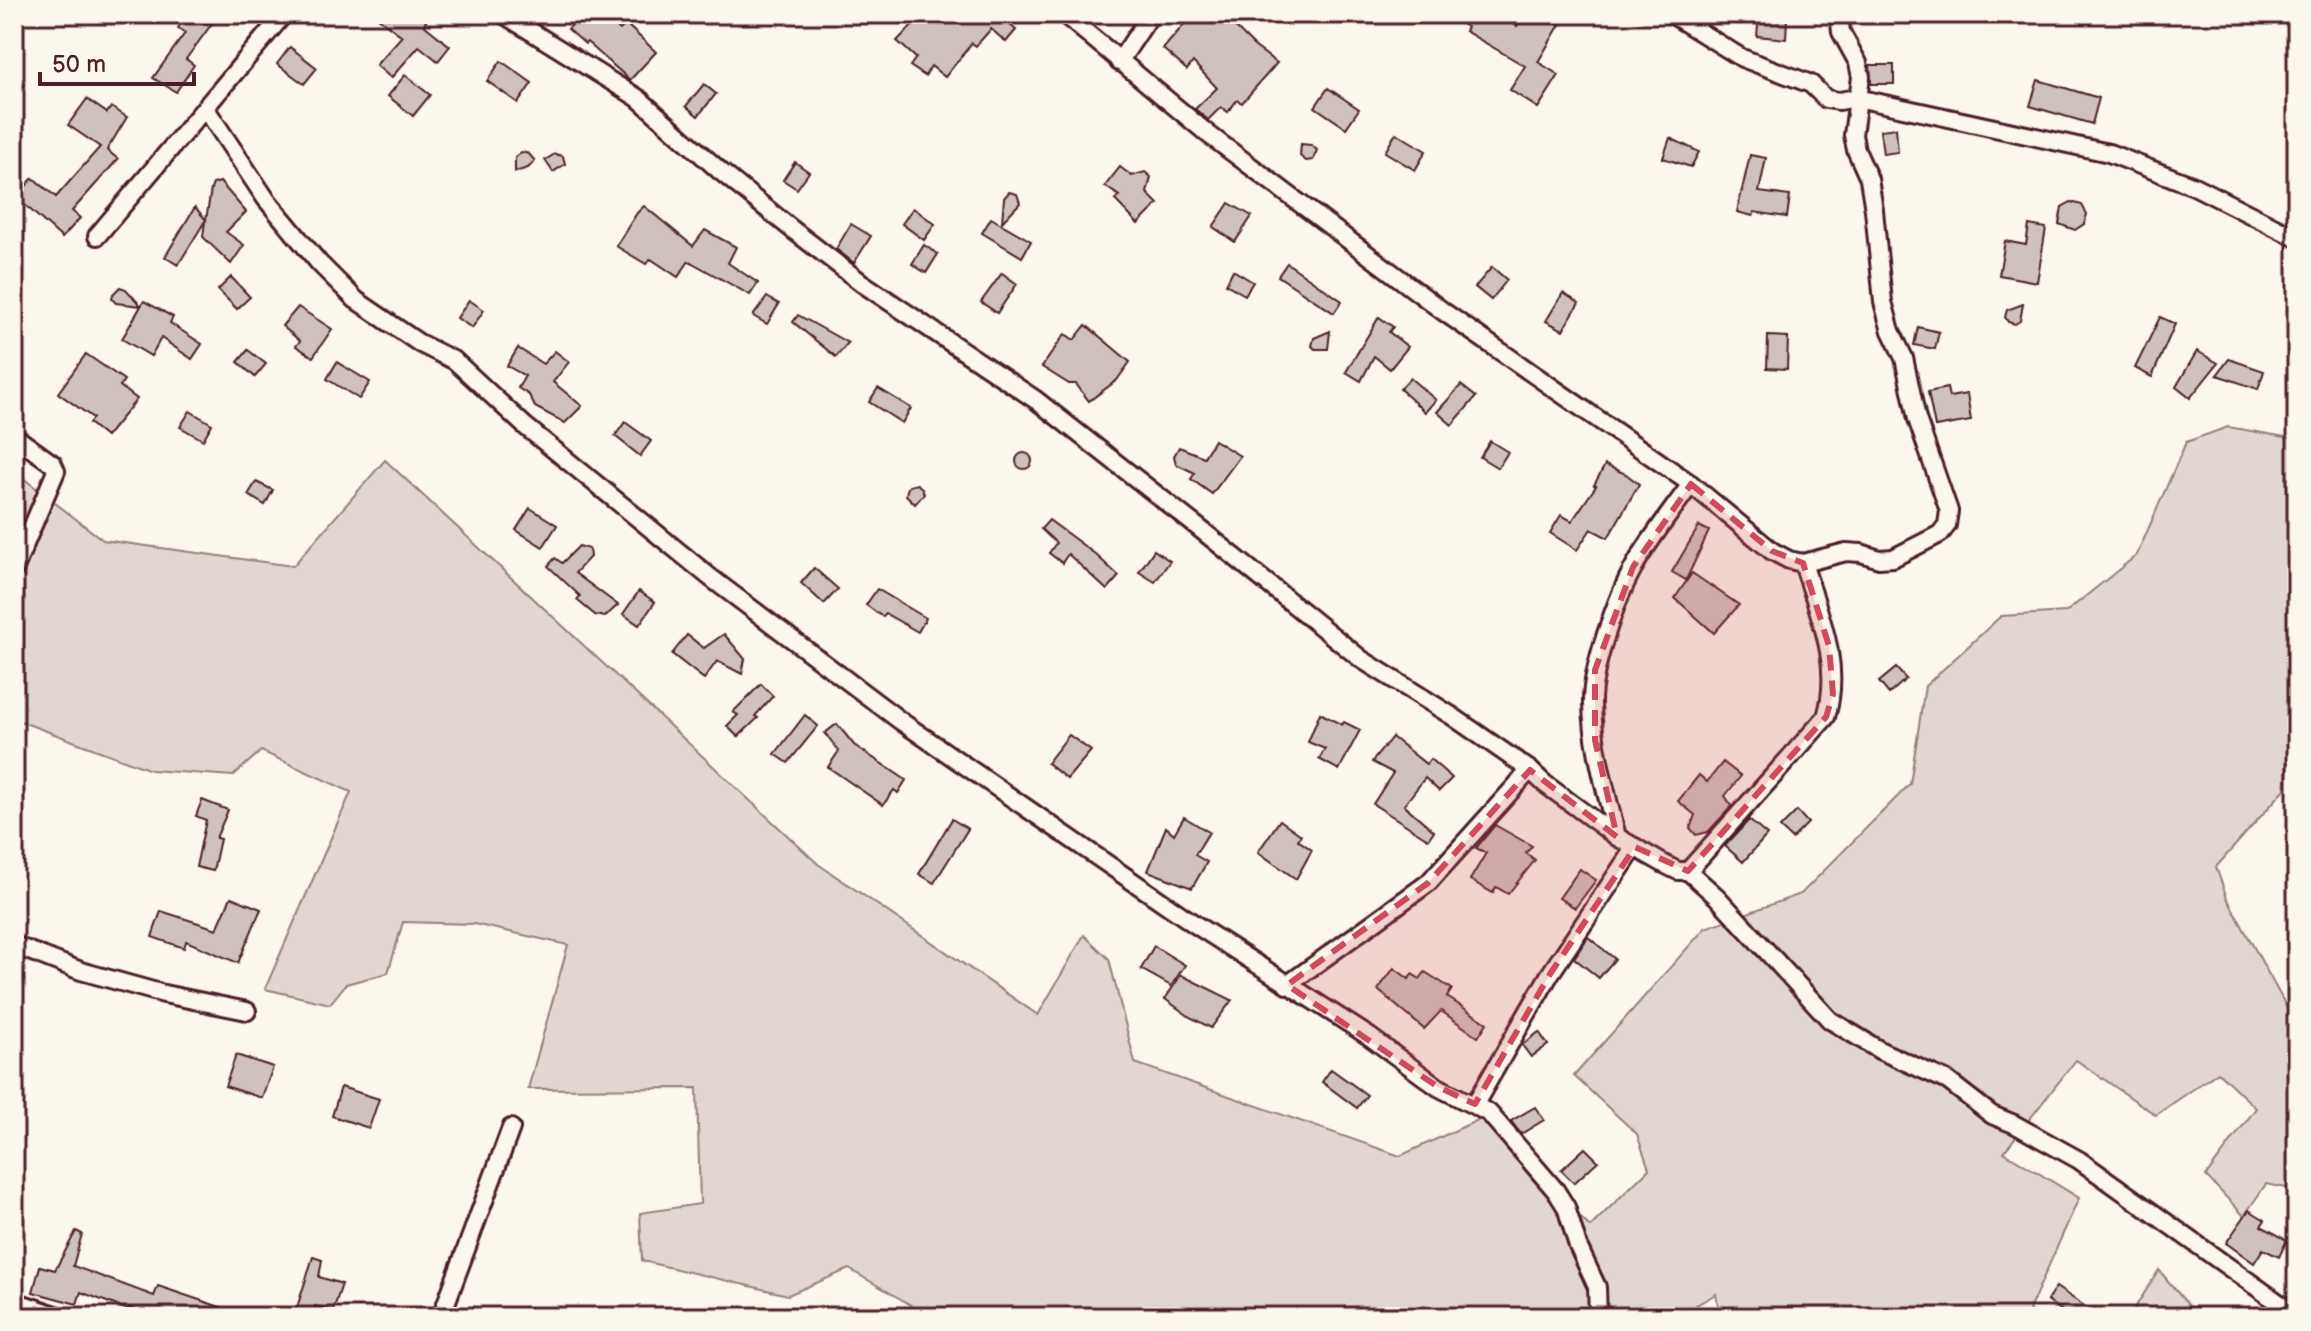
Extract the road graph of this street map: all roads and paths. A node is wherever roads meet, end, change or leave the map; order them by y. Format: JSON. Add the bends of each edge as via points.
{"nodes":[{"id":1,"x":284,"y":14,"type":"edge"},
{"id":2,"x":1064,"y":14,"type":"edge"},
{"id":3,"x":1151,"y":14,"type":"edge"},
{"id":4,"x":1671,"y":14,"type":"edge"},
{"id":5,"x":1839,"y":14,"type":"edge"},
{"id":6,"x":511,"y":16,"type":"edge"},
{"id":7,"x":1119,"y":62,"type":"junction"},
{"id":8,"x":1857,"y":98,"type":"junction"},
{"id":9,"x":206,"y":109,"type":"junction"},
{"id":10,"x":97,"y":236,"type":"dead end"},
{"id":11,"x":2297,"y":238,"type":"edge"},
{"id":12,"x":14,"y":436,"type":"edge"},
{"id":13,"x":1691,"y":484,"type":"junction"},
{"id":14,"x":1803,"y":563,"type":"junction"},
{"id":15,"x":14,"y":570,"type":"edge"},
{"id":16,"x":1530,"y":770,"type":"junction"},
{"id":17,"x":1617,"y":837,"type":"junction"},
{"id":18,"x":1635,"y":847,"type":"junction"},
{"id":19,"x":1688,"y":871,"type":"junction"},
{"id":20,"x":14,"y":945,"type":"edge"},
{"id":21,"x":1287,"y":985,"type":"junction"},
{"id":22,"x":247,"y":1011,"type":"dead end"},
{"id":23,"x":1475,"y":1104,"type":"junction"},
{"id":24,"x":511,"y":1128,"type":"dead end"},
{"id":25,"x":14,"y":1301,"type":"edge"},
{"id":26,"x":2297,"y":1316,"type":"edge"},
{"id":27,"x":62,"y":1317,"type":"edge"},
{"id":28,"x":441,"y":1317,"type":"edge"},
{"id":29,"x":1598,"y":1317,"type":"edge"}],
"edges":[{"from":1,"to":9,"type":"street"},
{"from":2,"to":7,"type":"street"},
{"from":3,"to":7,"type":"street"},
{"from":4,"to":8,"type":"street","via":[[1742,58],[1811,84],[1826,99]]},
{"from":5,"to":8,"type":"street","via":[[1841,32],[1858,63]]},
{"from":6,"to":16,"type":"street","via":[[638,98],[793,230],[1036,400],[1361,659]]},
{"from":7,"to":13,"type":"street","via":[[1444,312]]},
{"from":8,"to":11,"type":"street","via":[[2109,153],[2194,186]]},
{"from":8,"to":14,"type":"street","via":[[1853,135],[1869,179],[1883,302],[1949,511],[1940,534],[1893,558],[1846,552]]},
{"from":9,"to":10,"type":"street"},
{"from":9,"to":21,"type":"street","via":[[266,199],[356,300],[455,361],[525,426],[711,578],[891,713]]},
{"from":12,"to":15,"type":"street","via":[[56,471]]},
{"from":13,"to":14,"type":"street","via":[[1772,551]]},
{"from":13,"to":17,"type":"street","via":[[1633,567],[1595,670],[1595,740]]},
{"from":14,"to":19,"type":"street","via":[[1829,646],[1833,694],[1826,717]]},
{"from":16,"to":17,"type":"street"},
{"from":16,"to":21,"type":"street","via":[[1428,883]]},
{"from":17,"to":18,"type":"street"},
{"from":18,"to":19,"type":"street","via":[[1678,871]]},
{"from":18,"to":23,"type":"street","via":[[1550,974]]},
{"from":19,"to":26,"type":"street","via":[[1830,1020],[1881,1051],[1948,1081],[1992,1115],[2079,1160]]},
{"from":20,"to":22,"type":"street","via":[[81,971]]},
{"from":21,"to":23,"type":"street","via":[[1438,1087]]},
{"from":23,"to":29,"type":"street","via":[[1489,1113],[1561,1199],[1597,1287]]},
{"from":24,"to":28,"type":"street"},
{"from":25,"to":27,"type":"street"}]}
